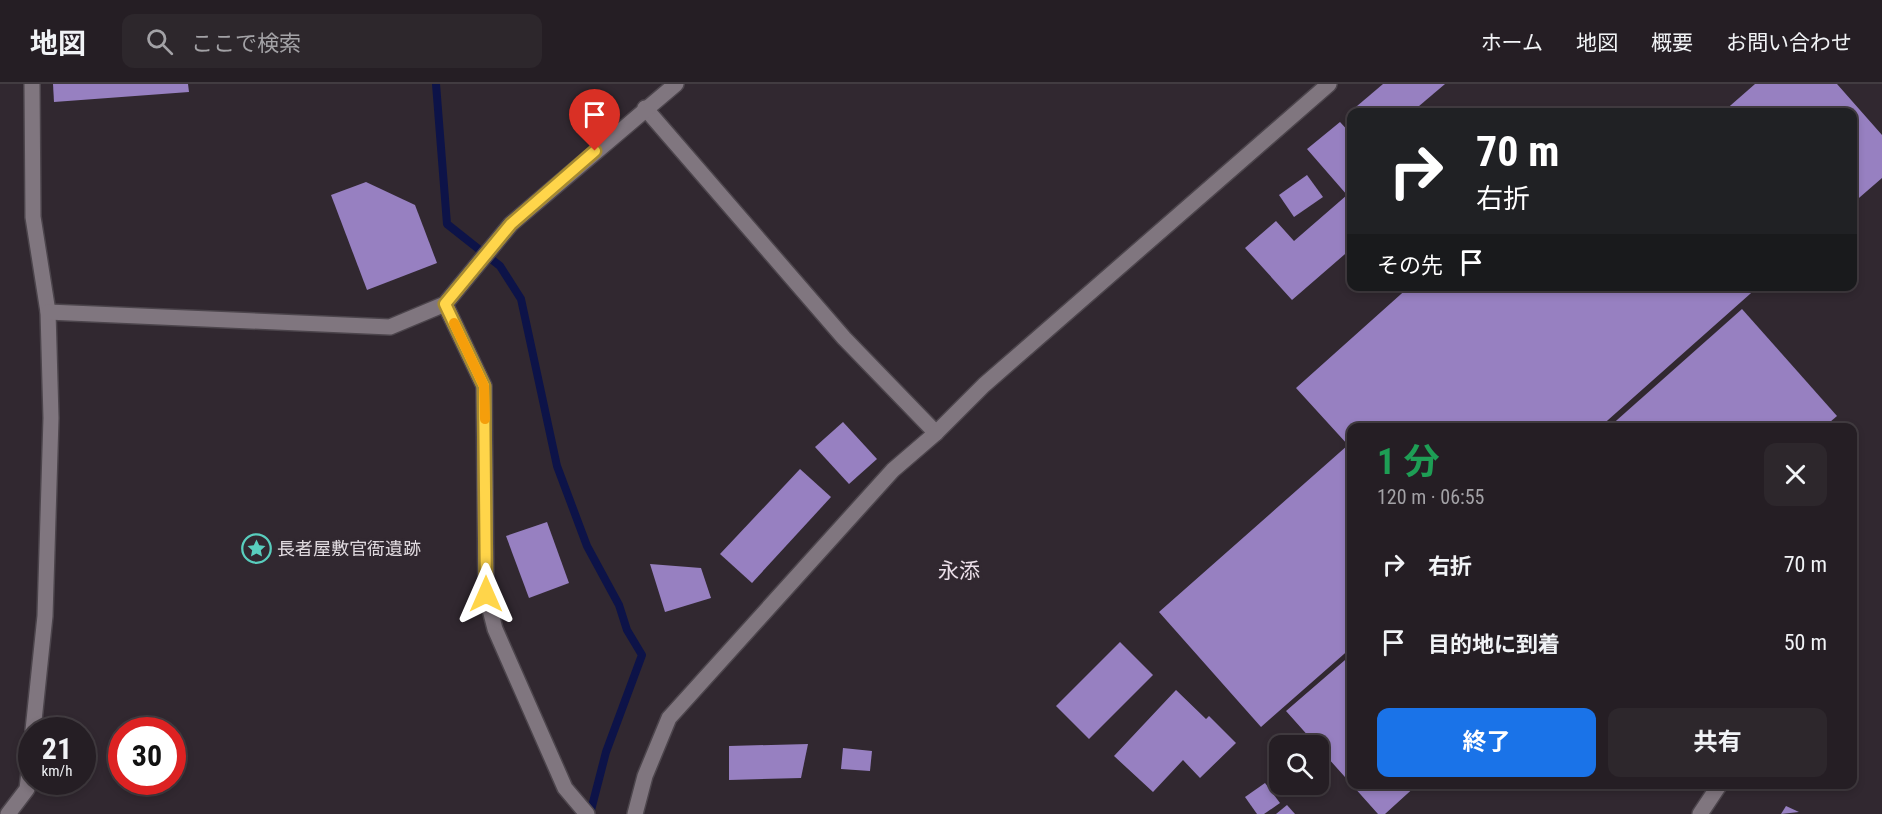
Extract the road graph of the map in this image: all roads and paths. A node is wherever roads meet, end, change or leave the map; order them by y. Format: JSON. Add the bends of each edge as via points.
{"nodes":[{"id":1,"x":32,"y":84,"type":"edge"},
{"id":2,"x":676,"y":84,"type":"edge"},
{"id":3,"x":1329,"y":84,"type":"edge"},
{"id":4,"x":645,"y":108,"type":"junction"},
{"id":5,"x":445,"y":304,"type":"junction"},
{"id":6,"x":48,"y":312,"type":"junction"},
{"id":7,"x":936,"y":433,"type":"junction"},
{"id":8,"x":34,"y":717,"type":"edge"},
{"id":9,"x":1717,"y":789,"type":"edge"},
{"id":10,"x":22,"y":795,"type":"edge"},
{"id":11,"x":8,"y":814,"type":"edge"},
{"id":12,"x":586,"y":814,"type":"edge"},
{"id":13,"x":635,"y":814,"type":"edge"},
{"id":14,"x":1700,"y":814,"type":"edge"}],
"edges":[{"from":1,"to":6,"type":"street","via":[[33,217]]},
{"from":2,"to":4,"type":"street"},
{"from":3,"to":7,"type":"street","via":[[984,385]]},
{"from":4,"to":5,"type":"street","via":[[511,224]]},
{"from":4,"to":7,"type":"street","via":[[844,338]]},
{"from":5,"to":6,"type":"street","via":[[390,327]]},
{"from":5,"to":12,"type":"street","via":[[484,386],[486,594],[495,629],[565,788]]},
{"from":6,"to":8,"type":"street","via":[[51,418],[45,616]]},
{"from":7,"to":13,"type":"street","via":[[893,470],[669,718],[645,776]]},
{"from":9,"to":14,"type":"street"},
{"from":10,"to":11,"type":"street"}]}
